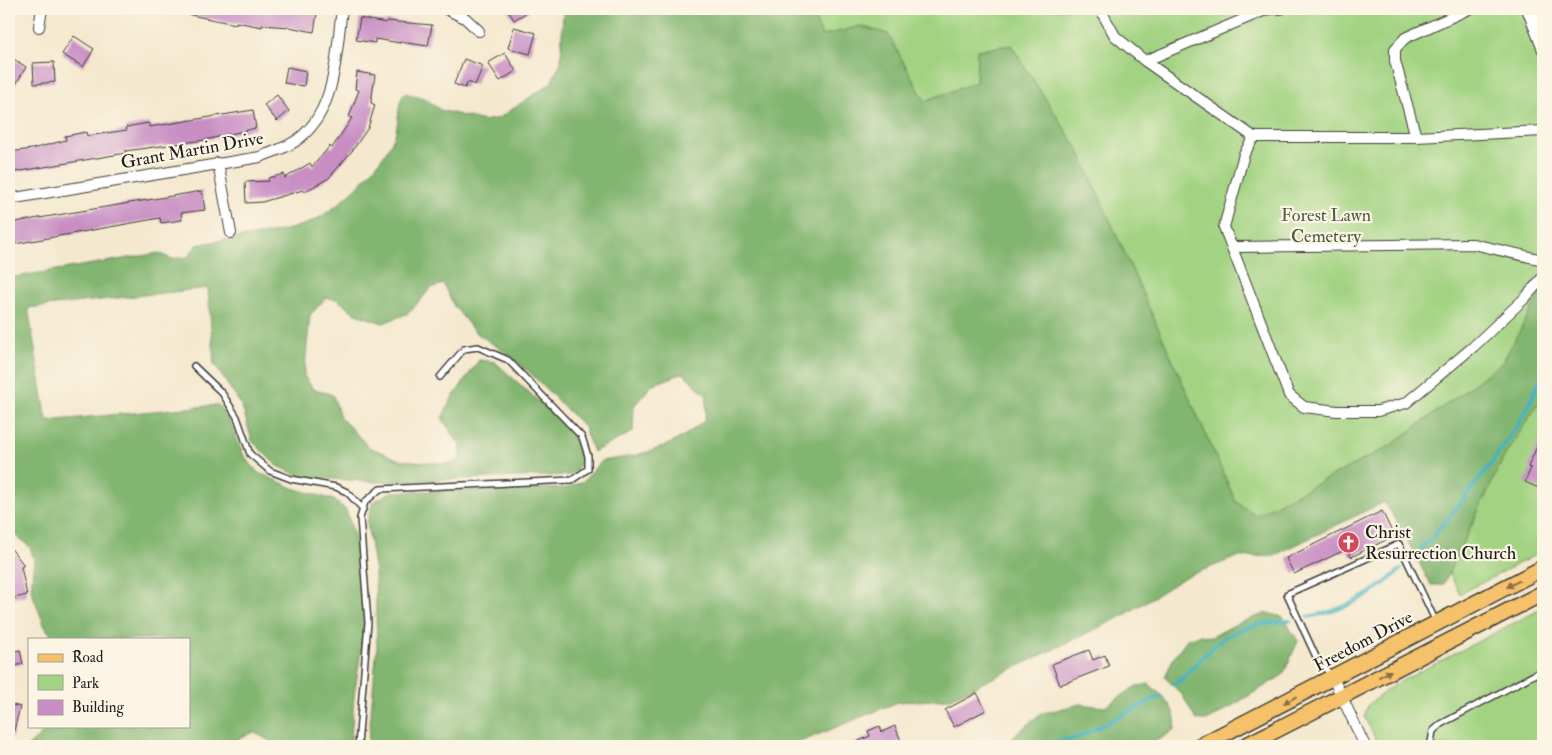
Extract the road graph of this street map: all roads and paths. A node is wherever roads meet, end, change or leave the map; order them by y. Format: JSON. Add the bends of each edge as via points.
{"nodes":[{"id":1,"x":42,"y":9,"type":"edge"},
{"id":2,"x":342,"y":9,"type":"edge"},
{"id":3,"x":446,"y":9,"type":"edge"},
{"id":4,"x":1100,"y":9,"type":"edge"},
{"id":5,"x":1268,"y":9,"type":"edge"},
{"id":6,"x":1281,"y":9,"type":"edge"},
{"id":7,"x":1468,"y":9,"type":"edge"},
{"id":8,"x":1527,"y":9,"type":"edge"},
{"id":9,"x":1538,"y":9,"type":"edge"},
{"id":10,"x":39,"y":27,"type":"dead end"},
{"id":11,"x":1534,"y":28,"type":"junction"},
{"id":12,"x":479,"y":31,"type":"dead end"},
{"id":13,"x":1543,"y":50,"type":"edge"},
{"id":14,"x":1145,"y":61,"type":"junction"},
{"id":15,"x":1543,"y":131,"type":"edge"},
{"id":16,"x":1254,"y":137,"type":"junction"},
{"id":17,"x":1416,"y":137,"type":"junction"},
{"id":18,"x":218,"y":163,"type":"junction"},
{"id":19,"x":9,"y":199,"type":"edge"},
{"id":20,"x":230,"y":233,"type":"dead end"},
{"id":21,"x":1232,"y":247,"type":"junction"},
{"id":22,"x":1543,"y":260,"type":"edge"},
{"id":23,"x":1543,"y":277,"type":"edge"},
{"id":24,"x":194,"y":366,"type":"dead end"},
{"id":25,"x":440,"y":378,"type":"dead end"},
{"id":26,"x":363,"y":509,"type":"junction"},
{"id":27,"x":1543,"y":568,"type":"edge"},
{"id":28,"x":1543,"y":593,"type":"edge"},
{"id":29,"x":1437,"y":623,"type":"junction"},
{"id":30,"x":1543,"y":670,"type":"edge"},
{"id":31,"x":1333,"y":678,"type":"junction"},
{"id":32,"x":1342,"y":697,"type":"junction"},
{"id":33,"x":358,"y":746,"type":"edge"},
{"id":34,"x":1200,"y":746,"type":"edge"},
{"id":35,"x":1248,"y":746,"type":"edge"},
{"id":36,"x":1365,"y":746,"type":"edge"},
{"id":37,"x":1433,"y":746,"type":"edge"}],
"edges":[{"from":1,"to":10,"type":"street"},
{"from":2,"to":18,"type":"street","name":"Grant Martin Drive","via":[[332,80],[323,109],[312,126],[284,148],[260,157]]},
{"from":3,"to":12,"type":"street","via":[[465,18]]},
{"from":4,"to":14,"type":"street","via":[[1114,36]]},
{"from":5,"to":6,"type":"street"},
{"from":5,"to":14,"type":"street"},
{"from":7,"to":17,"type":"street","via":[[1405,38],[1395,49],[1395,61]]},
{"from":8,"to":11,"type":"street"},
{"from":9,"to":11,"type":"street"},
{"from":11,"to":13,"type":"street"},
{"from":14,"to":16,"type":"street"},
{"from":15,"to":17,"type":"street"},
{"from":16,"to":17,"type":"street"},
{"from":16,"to":21,"type":"street","via":[[1244,154],[1224,227]]},
{"from":18,"to":19,"type":"street","name":"Grant Martin Drive"},
{"from":18,"to":20,"type":"street"},
{"from":21,"to":22,"type":"street","via":[[1473,244]]},
{"from":21,"to":23,"type":"street","via":[[1289,395],[1304,407],[1337,411],[1378,411],[1406,403],[1473,346]]},
{"from":24,"to":26,"type":"lane","via":[[222,393],[237,417],[250,454],[270,471],[292,479],[336,487],[347,492]]},
{"from":25,"to":26,"type":"lane","via":[[464,349],[478,347],[508,360],[582,437],[588,469],[572,480],[380,489],[365,502]]},
{"from":26,"to":33,"type":"lane","via":[[360,518],[368,622]]},
{"from":27,"to":29,"type":"main road","name":"Freedom Drive","one_way":true},
{"from":32,"to":28,"type":"main road","one_way":true},
{"from":29,"to":31,"type":"main road","name":"Freedom Drive"},
{"from":29,"to":31,"type":"lane","via":[[1399,544],[1287,594],[1317,659]]},
{"from":30,"to":37,"type":"lane","via":[[1441,724],[1433,731]]},
{"from":31,"to":32,"type":"street"},
{"from":31,"to":34,"type":"main road","name":"Freedom Drive","one_way":true},
{"from":32,"to":35,"type":"main road"},
{"from":32,"to":36,"type":"street"}]}
